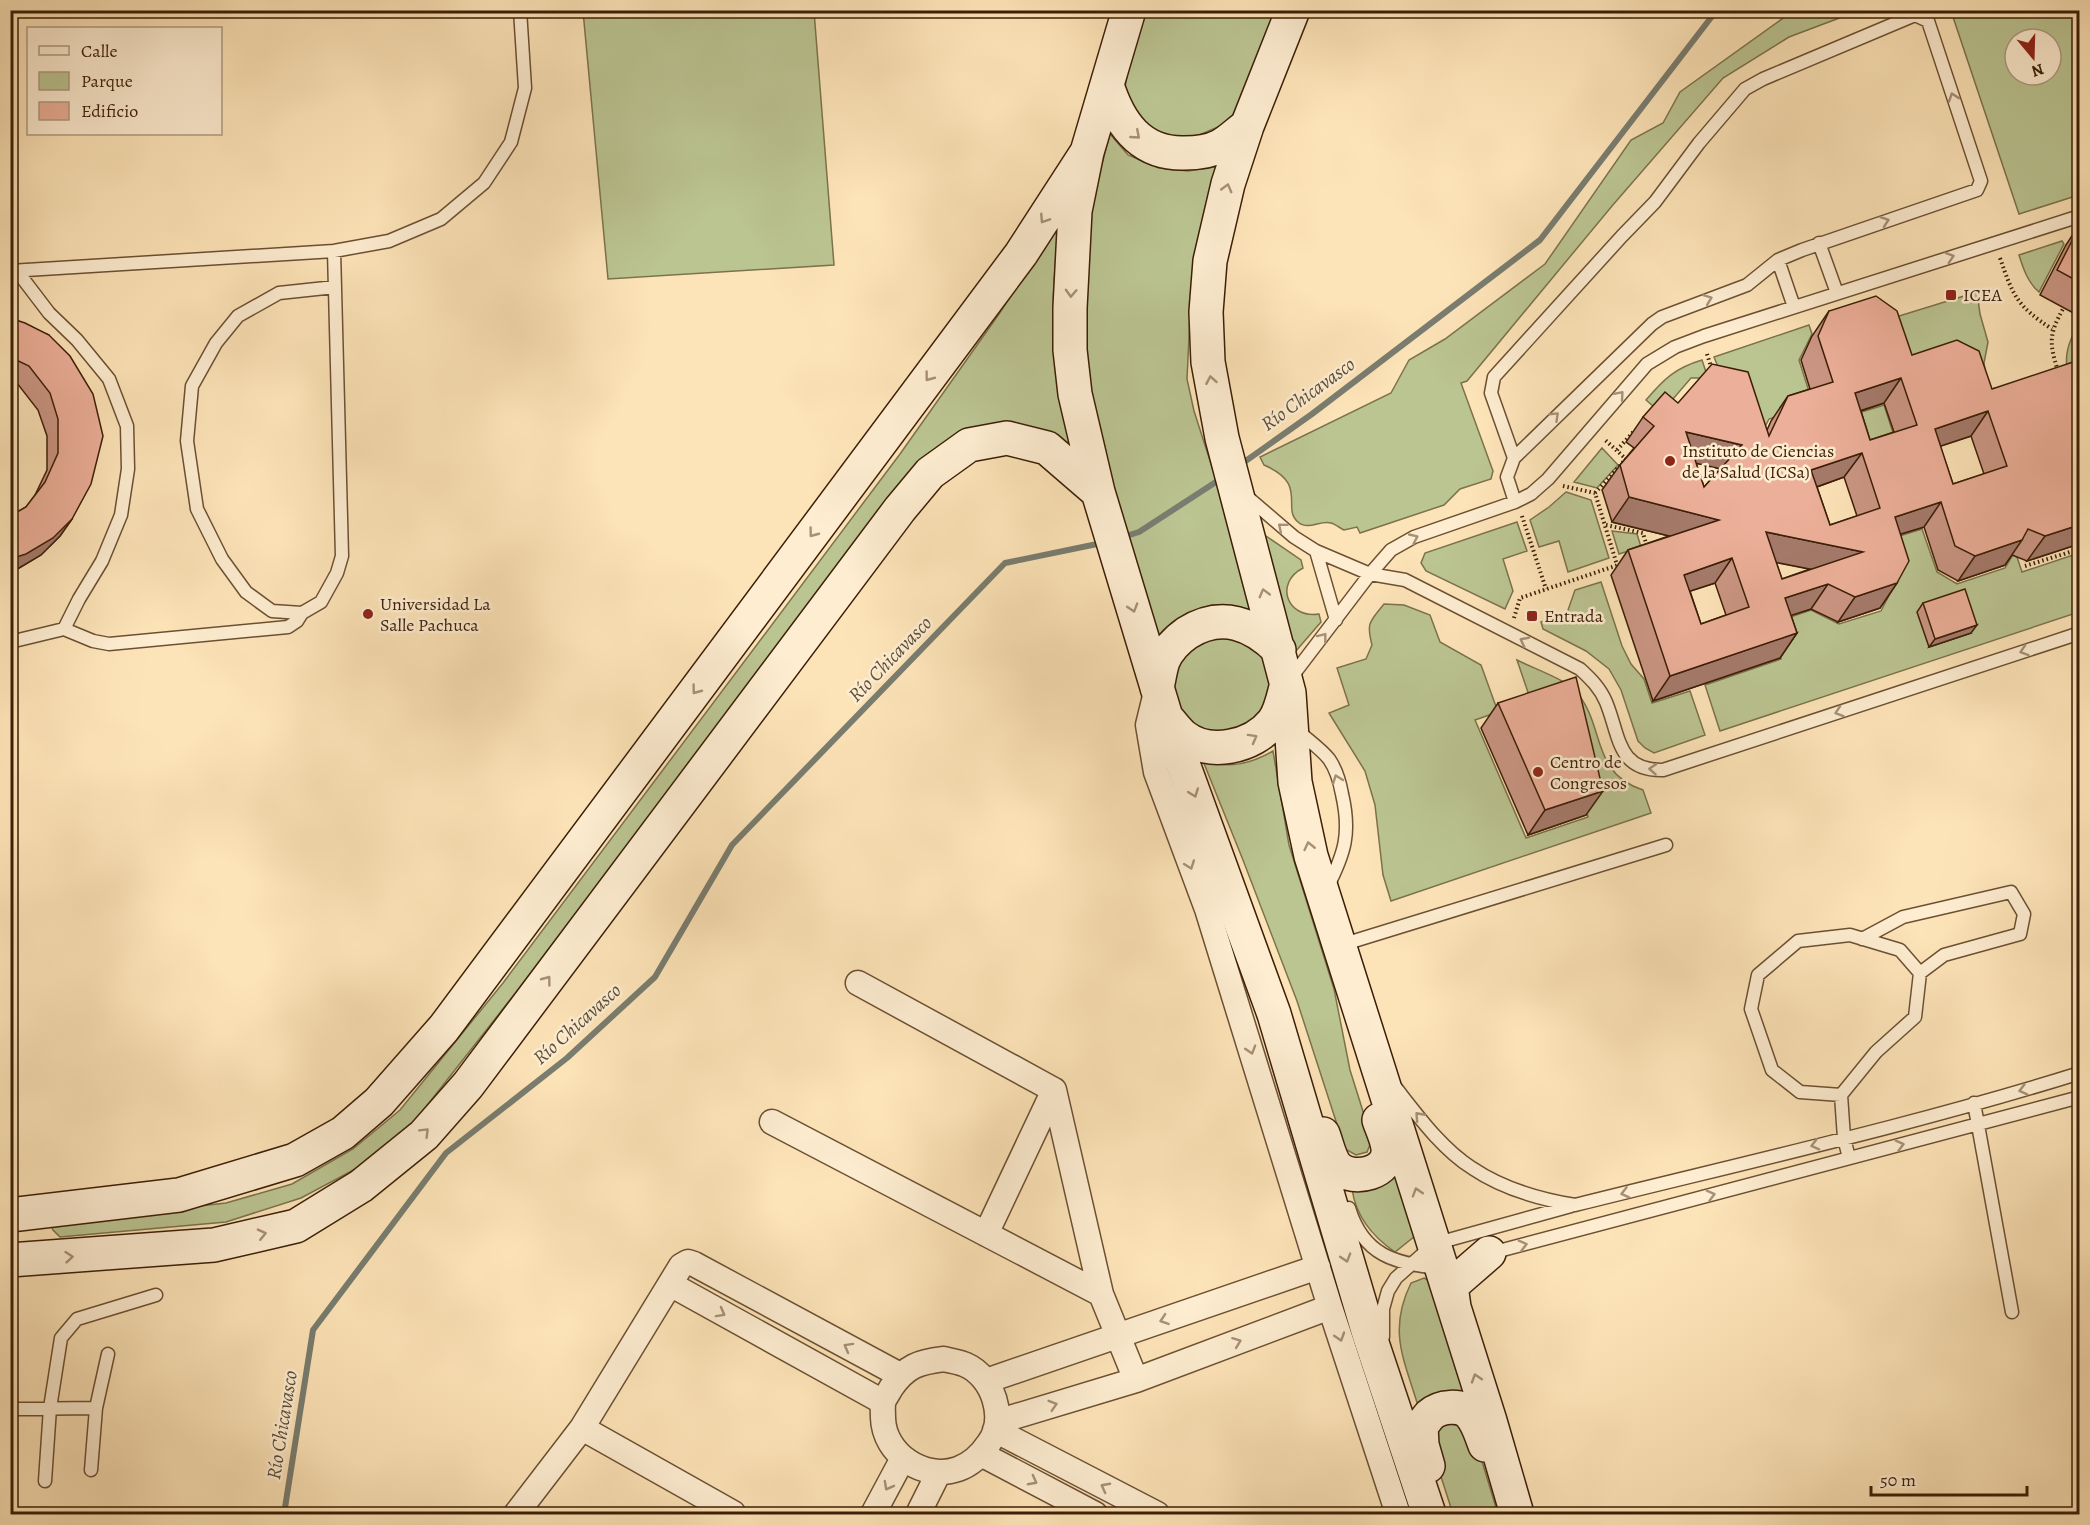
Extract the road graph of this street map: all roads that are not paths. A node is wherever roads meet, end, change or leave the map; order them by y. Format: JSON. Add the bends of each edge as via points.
{"nodes":[{"id":1,"x":520,"y":10,"type":"edge"},
{"id":2,"x":1129,"y":10,"type":"edge"},
{"id":3,"x":1293,"y":10,"type":"edge"},
{"id":4,"x":1107,"y":85,"type":"junction"},
{"id":5,"x":1247,"y":126,"type":"junction"},
{"id":6,"x":1087,"y":152,"type":"junction"},
{"id":7,"x":2079,"y":216,"type":"edge"},
{"id":8,"x":1819,"y":243,"type":"junction"},
{"id":9,"x":334,"y":251,"type":"junction"},
{"id":10,"x":1778,"y":260,"type":"junction"},
{"id":11,"x":14,"y":271,"type":"edge"},
{"id":12,"x":335,"y":287,"type":"junction"},
{"id":13,"x":1837,"y":293,"type":"junction"},
{"id":14,"x":1794,"y":307,"type":"junction"},
{"id":15,"x":1514,"y":458,"type":"junction"},
{"id":16,"x":1234,"y":481,"type":"junction"},
{"id":17,"x":1515,"y":502,"type":"junction"},
{"id":18,"x":1102,"y":506,"type":"junction"},
{"id":19,"x":1317,"y":551,"type":"junction"},
{"id":20,"x":1370,"y":574,"type":"junction"},
{"id":21,"x":302,"y":613,"type":"junction"},
{"id":22,"x":1336,"y":620,"type":"junction"},
{"id":23,"x":64,"y":629,"type":"junction"},
{"id":24,"x":2079,"y":633,"type":"edge"},
{"id":25,"x":10,"y":642,"type":"edge"},
{"id":26,"x":1279,"y":650,"type":"junction"},
{"id":27,"x":1287,"y":683,"type":"junction"},
{"id":28,"x":1162,"y":702,"type":"junction"},
{"id":29,"x":1291,"y":725,"type":"junction"},
{"id":30,"x":1666,"y":845,"type":"dead end"},
{"id":31,"x":1323,"y":894,"type":"junction"},
{"id":32,"x":1862,"y":939,"type":"junction"},
{"id":33,"x":1340,"y":946,"type":"junction"},
{"id":34,"x":1920,"y":973,"type":"junction"},
{"id":35,"x":1244,"y":976,"type":"junction"},
{"id":36,"x":858,"y":983,"type":"dead end"},
{"id":37,"x":1352,"y":986,"type":"junction"},
{"id":38,"x":1378,"y":1067,"type":"junction"},
{"id":39,"x":2079,"y":1074,"type":"edge"},
{"id":40,"x":1054,"y":1090,"type":"junction"},
{"id":41,"x":1841,"y":1095,"type":"junction"},
{"id":42,"x":2079,"y":1097,"type":"edge"},
{"id":43,"x":1974,"y":1103,"type":"junction"},
{"id":44,"x":771,"y":1122,"type":"dead end"},
{"id":45,"x":1978,"y":1124,"type":"junction"},
{"id":46,"x":1844,"y":1138,"type":"junction"},
{"id":47,"x":1849,"y":1158,"type":"junction"},
{"id":48,"x":1342,"y":1186,"type":"junction"},
{"id":49,"x":1575,"y":1205,"type":"junction"},
{"id":50,"x":16,"y":1215,"type":"edge"},
{"id":51,"x":986,"y":1234,"type":"junction"},
{"id":52,"x":16,"y":1260,"type":"edge"},
{"id":53,"x":1447,"y":1260,"type":"junction"},
{"id":54,"x":1318,"y":1267,"type":"junction"},
{"id":55,"x":670,"y":1284,"type":"junction"},
{"id":56,"x":1101,"y":1294,"type":"junction"},
{"id":57,"x":156,"y":1295,"type":"dead end"},
{"id":58,"x":1330,"y":1307,"type":"junction"},
{"id":59,"x":1454,"y":1307,"type":"junction"},
{"id":60,"x":2012,"y":1312,"type":"dead end"},
{"id":61,"x":1119,"y":1335,"type":"junction"},
{"id":62,"x":108,"y":1354,"type":"dead end"},
{"id":63,"x":900,"y":1376,"type":"junction"},
{"id":64,"x":1136,"y":1380,"type":"junction"},
{"id":65,"x":986,"y":1382,"type":"junction"},
{"id":66,"x":1390,"y":1397,"type":"junction"},
{"id":67,"x":883,"y":1402,"type":"junction"},
{"id":68,"x":96,"y":1407,"type":"junction"},
{"id":69,"x":50,"y":1408,"type":"junction"},
{"id":70,"x":10,"y":1409,"type":"edge"},
{"id":71,"x":996,"y":1426,"type":"junction"},
{"id":72,"x":582,"y":1428,"type":"junction"},
{"id":73,"x":981,"y":1454,"type":"junction"},
{"id":74,"x":903,"y":1458,"type":"junction"},
{"id":75,"x":91,"y":1470,"type":"dead end"},
{"id":76,"x":939,"y":1472,"type":"junction"},
{"id":77,"x":45,"y":1481,"type":"dead end"},
{"id":78,"x":733,"y":1513,"type":"dead end"},
{"id":79,"x":516,"y":1515,"type":"edge"},
{"id":80,"x":873,"y":1515,"type":"edge"},
{"id":81,"x":918,"y":1515,"type":"edge"},
{"id":82,"x":1095,"y":1515,"type":"edge"},
{"id":83,"x":1157,"y":1515,"type":"edge"},
{"id":84,"x":1398,"y":1515,"type":"edge"},
{"id":85,"x":1429,"y":1515,"type":"edge"},
{"id":86,"x":1443,"y":1515,"type":"edge"},
{"id":87,"x":1510,"y":1515,"type":"edge"},
{"id":88,"x":1517,"y":1515,"type":"edge"}],
"edges":[{"from":1,"to":9,"type":"lane","via":[[525,88],[511,142],[484,183],[441,219],[389,241]]},
{"from":2,"to":4,"type":"main road"},
{"from":3,"to":5,"type":"main road"},
{"from":4,"to":5,"type":"main road","one_way":true,"via":[[1115,109],[1129,129],[1159,149],[1199,153],[1221,146]]},
{"from":4,"to":6,"type":"main road"},
{"from":16,"to":5,"type":"main road","one_way":true,"via":[[1208,362],[1206,312],[1210,261]]},
{"from":6,"to":18,"type":"main road","one_way":true,"via":[[1076,211],[1070,350],[1075,394]]},
{"from":6,"to":50,"type":"main road","one_way":true,"via":[[1021,254],[444,1028],[379,1102],[343,1133],[295,1160],[179,1195]]},
{"from":13,"to":7,"type":"lane","one_way":true},
{"from":8,"to":10,"type":"lane"},
{"from":8,"to":13,"type":"lane"},
{"from":8,"to":15,"type":"lane","one_way":true,"via":[[1977,190],[1981,181],[1928,21],[1915,15],[1745,88],[1655,202],[1494,377],[1491,393]]},
{"from":9,"to":11,"type":"lane"},
{"from":9,"to":12,"type":"lane"},
{"from":10,"to":14,"type":"lane"},
{"from":15,"to":10,"type":"lane","one_way":true,"via":[[1652,324],[1747,285]]},
{"from":11,"to":23,"type":"lane","via":[[109,379],[127,426],[128,470],[121,515],[102,561]]},
{"from":12,"to":21,"type":"lane","via":[[342,556],[321,602]]},
{"from":12,"to":21,"type":"lane","via":[[279,293],[238,316],[216,343],[192,386],[187,441],[197,509],[222,558],[246,592],[273,611]]},
{"from":13,"to":14,"type":"lane"},
{"from":17,"to":14,"type":"lane","one_way":true,"via":[[1548,479],[1647,364],[1695,339]]},
{"from":15,"to":17,"type":"lane","via":[[1507,477]]},
{"from":19,"to":16,"type":"lane","one_way":true,"via":[[1294,537]]},
{"from":26,"to":16,"type":"main road","one_way":true},
{"from":20,"to":17,"type":"lane","one_way":true,"via":[[1391,550],[1414,537]]},
{"from":18,"to":28,"type":"main road","one_way":true},
{"from":52,"to":18,"type":"main road","one_way":true,"via":[[214,1245],[296,1226],[361,1186],[424,1135],[468,1085],[930,473],[969,445],[1007,438],[1047,448]]},
{"from":19,"to":20,"type":"lane"},
{"from":19,"to":22,"type":"lane"},
{"from":20,"to":22,"type":"lane"},
{"from":24,"to":20,"type":"lane","one_way":true,"via":[[1663,770],[1646,770],[1633,764],[1623,751],[1605,700],[1580,669],[1405,580]]},
{"from":21,"to":23,"type":"lane","via":[[288,627],[109,644]]},
{"from":27,"to":22,"type":"lane","one_way":true},
{"from":23,"to":25,"type":"lane"},
{"from":26,"to":27,"type":"main road"},
{"from":26,"to":28,"type":"main road","via":[[1266,636],[1236,623],[1225,621],[1196,627],[1171,646],[1164,659]]},
{"from":28,"to":27,"type":"main road","one_way":true,"via":[[1184,736],[1219,748],[1235,746],[1251,741],[1274,721]]},
{"from":27,"to":29,"type":"main road"},
{"from":28,"to":35,"type":"main road","one_way":true},
{"from":31,"to":29,"type":"main road","one_way":true,"via":[[1295,782]]},
{"from":31,"to":29,"type":"lane","one_way":true,"via":[[1346,841],[1347,814],[1329,760]]},
{"from":30,"to":33,"type":"lane"},
{"from":31,"to":33,"type":"main road"},
{"from":32,"to":34,"type":"lane","via":[[1900,950]]},
{"from":32,"to":34,"type":"lane","via":[[1903,917],[2011,892],[2024,914],[2020,934],[1944,955]]},
{"from":32,"to":41,"type":"lane","via":[[1850,935],[1798,941],[1758,975],[1751,1010],[1772,1070],[1800,1092]]},
{"from":33,"to":37,"type":"main road"},
{"from":34,"to":41,"type":"lane","via":[[1915,1017],[1876,1052]]},
{"from":35,"to":48,"type":"main road","via":[[1288,1020]]},
{"from":35,"to":54,"type":"street","one_way":true},
{"from":35,"to":66,"type":"main road","one_way":true,"via":[[1274,1014]]},
{"from":36,"to":40,"type":"street"},
{"from":37,"to":38,"type":"main road"},
{"from":37,"to":48,"type":"main road","via":[[1364,1070],[1388,1149],[1381,1166],[1371,1173],[1348,1175]]},
{"from":49,"to":38,"type":"lane","one_way":true,"via":[[1513,1190],[1470,1167],[1446,1146]]},
{"from":53,"to":38,"type":"main road","one_way":true},
{"from":39,"to":43,"type":"lane","one_way":true},
{"from":40,"to":51,"type":"street"},
{"from":40,"to":56,"type":"street"},
{"from":41,"to":46,"type":"lane"},
{"from":42,"to":45,"type":"lane"},
{"from":43,"to":45,"type":"lane"},
{"from":43,"to":46,"type":"lane"},
{"from":44,"to":51,"type":"street"},
{"from":47,"to":45,"type":"lane","one_way":true},
{"from":45,"to":60,"type":"lane"},
{"from":46,"to":47,"type":"lane"},
{"from":46,"to":49,"type":"lane","one_way":true},
{"from":53,"to":47,"type":"lane","one_way":true},
{"from":48,"to":53,"type":"lane","via":[[1353,1222],[1374,1249],[1390,1258]]},
{"from":49,"to":53,"type":"lane"},
{"from":50,"to":52,"type":"main road"},
{"from":51,"to":56,"type":"street"},
{"from":53,"to":59,"type":"main road"},
{"from":53,"to":59,"type":"main road"},
{"from":53,"to":66,"type":"lane","via":[[1396,1278],[1388,1291],[1382,1332]]},
{"from":54,"to":58,"type":"street"},
{"from":54,"to":61,"type":"street","one_way":true},
{"from":63,"to":55,"type":"street","one_way":true,"via":[[694,1264],[681,1266]]},
{"from":55,"to":67,"type":"street","one_way":true},
{"from":55,"to":72,"type":"street"},
{"from":56,"to":61,"type":"street"},
{"from":57,"to":69,"type":"lane","via":[[76,1319],[61,1338]]},
{"from":64,"to":58,"type":"street","one_way":true},
{"from":58,"to":84,"type":"street","one_way":true},
{"from":88,"to":59,"type":"main road","one_way":true},
{"from":61,"to":64,"type":"street"},
{"from":61,"to":65,"type":"street"},
{"from":62,"to":68,"type":"lane"},
{"from":63,"to":65,"type":"street","via":[[920,1362],[944,1359],[968,1365]]},
{"from":63,"to":67,"type":"street"},
{"from":71,"to":64,"type":"street","one_way":true},
{"from":65,"to":71,"type":"street","via":[[996,1404]]},
{"from":66,"to":85,"type":"main road"},
{"from":67,"to":74,"type":"street","via":[[887,1436]]},
{"from":68,"to":69,"type":"lane"},
{"from":68,"to":75,"type":"lane"},
{"from":69,"to":70,"type":"lane"},
{"from":69,"to":77,"type":"lane"},
{"from":71,"to":73,"type":"street"},
{"from":83,"to":71,"type":"street","one_way":true},
{"from":72,"to":78,"type":"street"},
{"from":72,"to":79,"type":"street"},
{"from":73,"to":76,"type":"street","via":[[958,1469]]},
{"from":73,"to":82,"type":"street","one_way":true},
{"from":74,"to":76,"type":"street","via":[[914,1466]]},
{"from":74,"to":80,"type":"street","one_way":true},
{"from":76,"to":81,"type":"street"},
{"from":86,"to":87,"type":"main road","via":[[1422,1445],[1421,1426],[1430,1414],[1455,1407],[1469,1413],[1479,1428]]}]}
